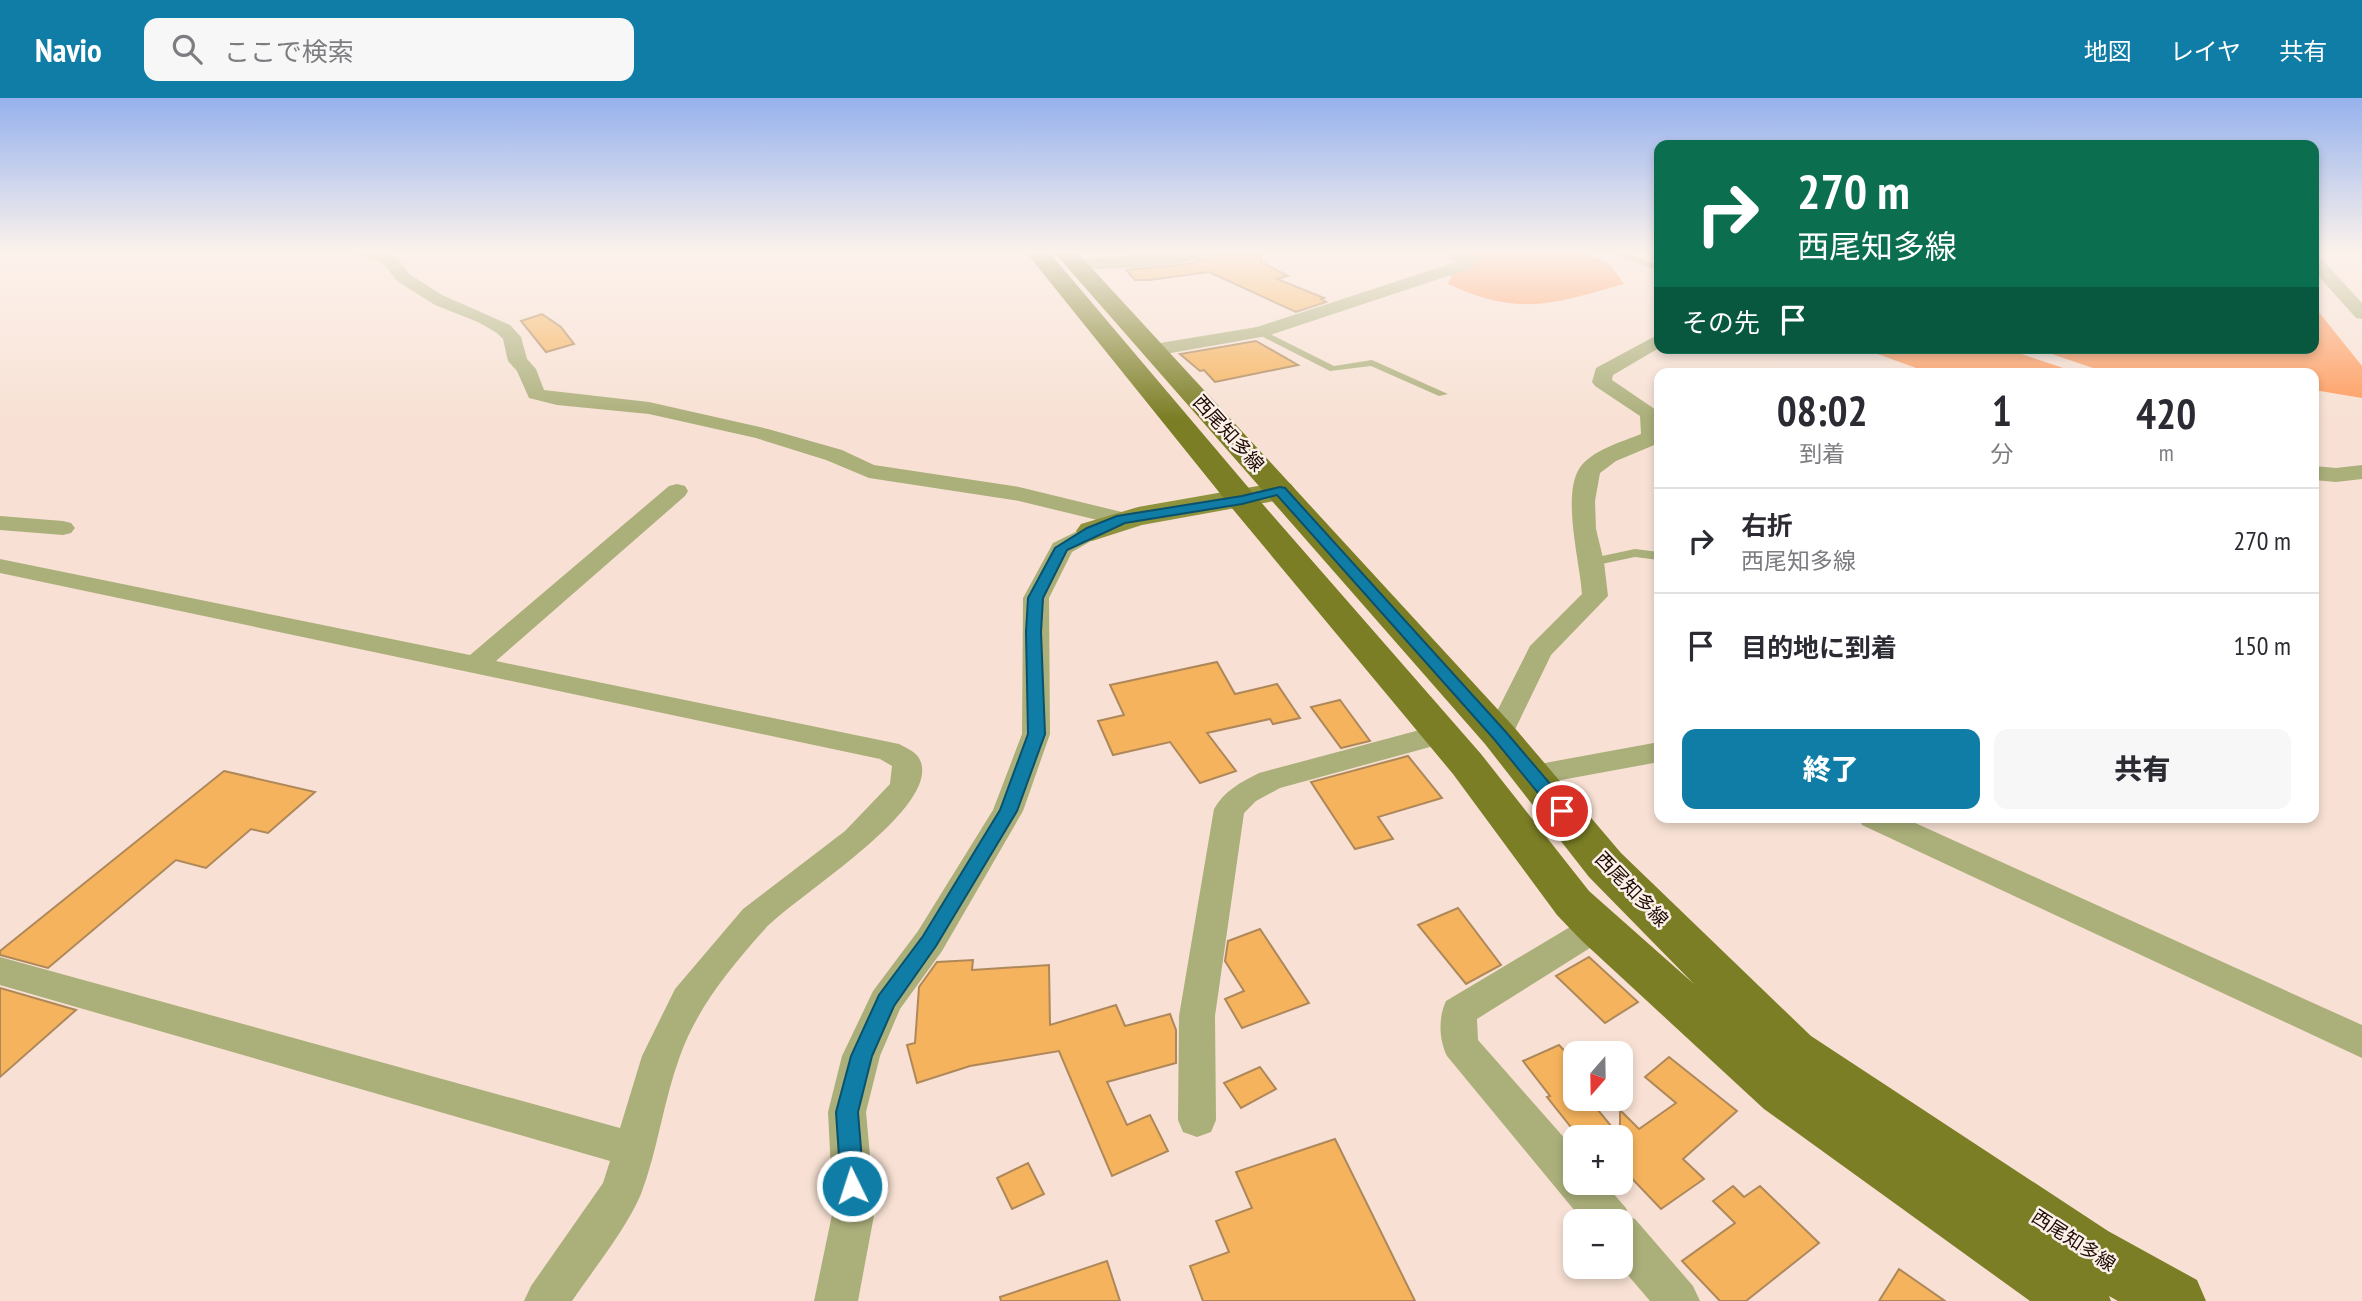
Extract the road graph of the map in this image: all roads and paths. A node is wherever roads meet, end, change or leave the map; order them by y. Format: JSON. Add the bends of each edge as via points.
{"nodes":[{"id":1,"x":458,"y":307,"type":"edge"},
{"id":2,"x":1088,"y":307,"type":"edge"},
{"id":3,"x":1115,"y":307,"type":"edge"},
{"id":4,"x":1335,"y":307,"type":"edge"},
{"id":5,"x":1260,"y":332,"type":"junction"},
{"id":6,"x":1654,"y":343,"type":"edge"},
{"id":7,"x":1154,"y":350,"type":"junction"},
{"id":8,"x":1443,"y":394,"type":"dead end"},
{"id":9,"x":1654,"y":429,"type":"edge"},
{"id":10,"x":1654,"y":438,"type":"edge"},
{"id":11,"x":2362,"y":472,"type":"edge"},
{"id":12,"x":2319,"y":473,"type":"edge"},
{"id":13,"x":677,"y":491,"type":"dead end"},
{"id":14,"x":1261,"y":496,"type":"junction"},
{"id":15,"x":1122,"y":519,"type":"junction"},
{"id":16,"x":0,"y":523,"type":"edge"},
{"id":17,"x":63,"y":528,"type":"dead end"},
{"id":18,"x":1091,"y":531,"type":"joint"},
{"id":19,"x":1654,"y":555,"type":"edge"},
{"id":20,"x":1592,"y":562,"type":"junction"},
{"id":21,"x":0,"y":566,"type":"edge"},
{"id":22,"x":476,"y":664,"type":"junction"},
{"id":23,"x":1441,"y":734,"type":"junction"},
{"id":24,"x":1499,"y":735,"type":"junction"},
{"id":25,"x":1654,"y":753,"type":"edge"},
{"id":26,"x":1534,"y":775,"type":"junction"},
{"id":27,"x":1886,"y":823,"type":"edge"},
{"id":28,"x":1597,"y":927,"type":"junction"},
{"id":29,"x":0,"y":971,"type":"edge"},
{"id":30,"x":2362,"y":1042,"type":"edge"},
{"id":31,"x":1197,"y":1120,"type":"dead end"},
{"id":32,"x":635,"y":1150,"type":"junction"},
{"id":33,"x":1563,"y":1166,"type":"edge"},
{"id":34,"x":1588,"y":1195,"type":"edge"},
{"id":35,"x":1600,"y":1209,"type":"edge"},
{"id":36,"x":1633,"y":1248,"type":"edge"},
{"id":37,"x":546,"y":1301,"type":"edge"},
{"id":38,"x":836,"y":1301,"type":"edge"},
{"id":39,"x":1678,"y":1301,"type":"edge"},
{"id":40,"x":2081,"y":1301,"type":"edge"},
{"id":41,"x":2176,"y":1301,"type":"edge"}],
"edges":[{"from":1,"to":15,"type":"street","via":[[505,330],[536,394],[649,408],[761,433],[869,471],[1019,494]]},
{"from":2,"to":14,"type":"main road","name":"西尾知多線"},
{"from":3,"to":7,"type":"main road","name":"西尾知多線"},
{"from":4,"to":5,"type":"street"},
{"from":5,"to":7,"type":"street"},
{"from":5,"to":8,"type":"lane","via":[[1334,369],[1372,363]]},
{"from":6,"to":9,"type":"street","via":[[1603,372],[1602,382],[1650,414]]},
{"from":7,"to":14,"type":"main road","name":"西尾知多線"},
{"from":10,"to":20,"type":"street","via":[[1608,456],[1589,471],[1584,529]]},
{"from":11,"to":12,"type":"street"},
{"from":13,"to":22,"type":"street"},
{"from":14,"to":15,"type":"street"},
{"from":14,"to":23,"type":"main road","name":"西尾知多線"},
{"from":14,"to":24,"type":"main road","name":"西尾知多線"},
{"from":15,"to":18,"type":"street"},
{"from":16,"to":17,"type":"street"},
{"from":18,"to":38,"type":"street","via":[[1062,548],[1036,598],[1036,734],[1008,811],[929,941],[886,1001],[861,1056],[847,1112],[854,1210]]},
{"from":19,"to":20,"type":"lane","via":[[1635,553]]},
{"from":20,"to":24,"type":"street","via":[[1595,596],[1539,652]]},
{"from":21,"to":22,"type":"street"},
{"from":22,"to":32,"type":"street","via":[[889,751],[907,762],[905,787],[856,839],[755,918],[688,999],[661,1056]]},
{"from":23,"to":28,"type":"main road","name":"西尾知多線","via":[[1501,805],[1573,903]]},
{"from":23,"to":31,"type":"street","via":[[1270,780],[1245,793],[1229,809],[1197,1016]]},
{"from":24,"to":26,"type":"main road","name":"西尾知多線"},
{"from":25,"to":26,"type":"street"},
{"from":26,"to":41,"type":"main road","name":"西尾知多線","via":[[1605,865],[1793,1051],[2087,1251]]},
{"from":27,"to":30,"type":"street"},
{"from":28,"to":33,"type":"street","via":[[1459,1012],[1460,1045]]},
{"from":28,"to":40,"type":"main road","name":"西尾知多線","via":[[1783,1093]]},
{"from":29,"to":32,"type":"street"},
{"from":32,"to":37,"type":"street","via":[[621,1192]]},
{"from":34,"to":35,"type":"street"},
{"from":36,"to":39,"type":"street"}]}
